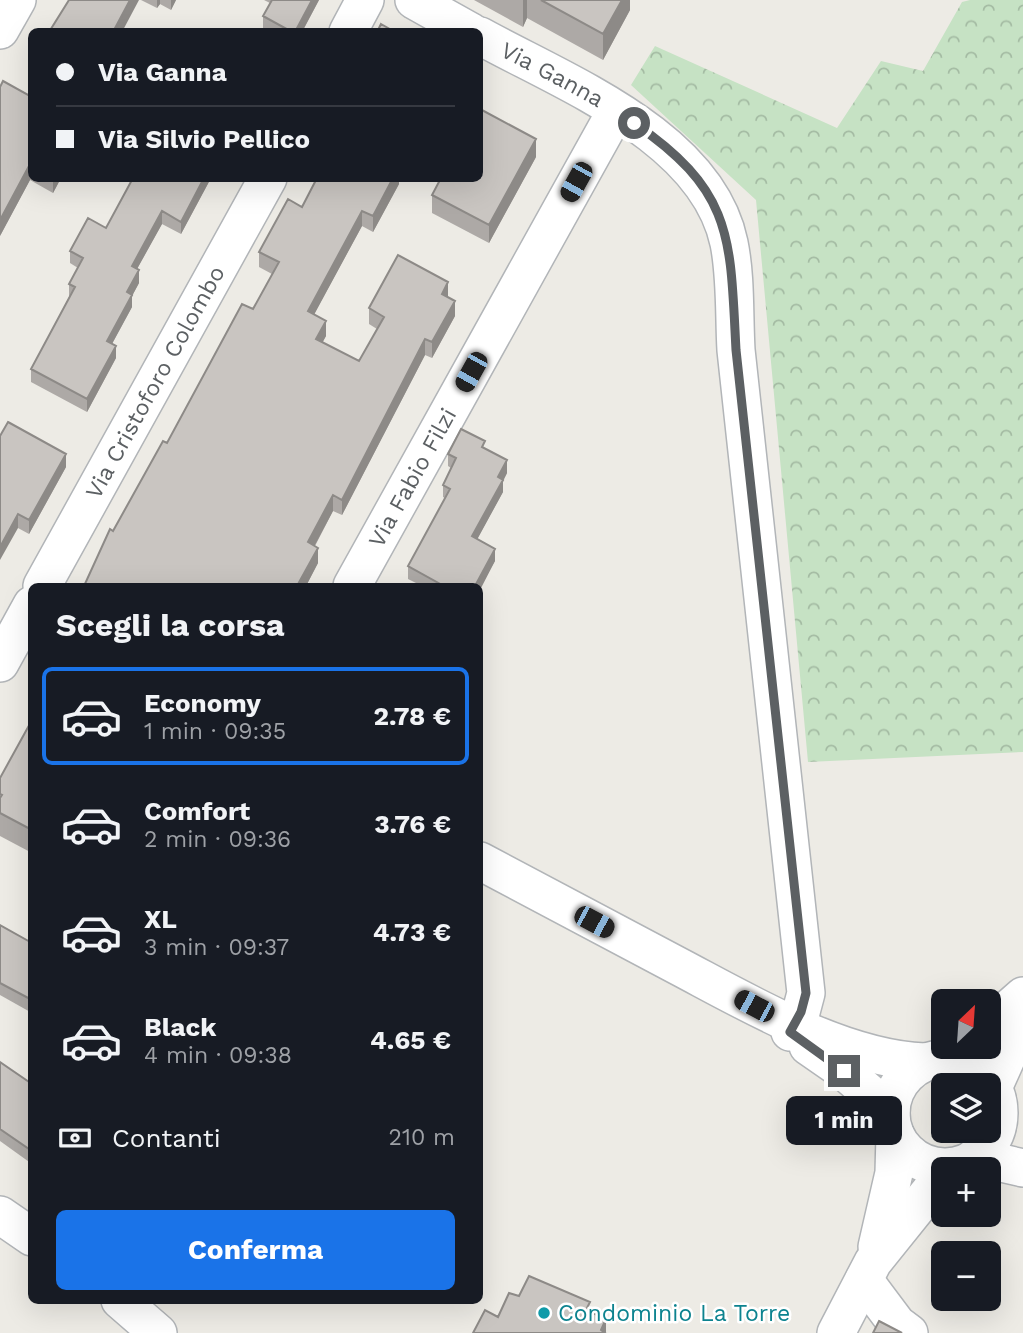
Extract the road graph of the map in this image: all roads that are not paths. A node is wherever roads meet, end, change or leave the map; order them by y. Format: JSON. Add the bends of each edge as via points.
{"nodes":[{"id":1,"x":17,"y":0,"type":"edge"},
{"id":2,"x":365,"y":0,"type":"edge"},
{"id":3,"x":414,"y":0,"type":"edge"},
{"id":4,"x":350,"y":28,"type":"edge"},
{"id":5,"x":464,"y":28,"type":"edge"},
{"id":6,"x":0,"y":30,"type":"edge"},
{"id":7,"x":483,"y":38,"type":"edge"},
{"id":8,"x":616,"y":111,"type":"junction"},
{"id":9,"x":266,"y":182,"type":"edge"},
{"id":10,"x":44,"y":583,"type":"edge"},
{"id":11,"x":354,"y":583,"type":"edge"},
{"id":12,"x":28,"y":617,"type":"edge"},
{"id":13,"x":0,"y":663,"type":"edge"},
{"id":14,"x":483,"y":863,"type":"edge"},
{"id":15,"x":1023,"y":996,"type":"edge"},
{"id":16,"x":1001,"y":1015,"type":"edge"},
{"id":17,"x":1023,"y":1021,"type":"edge"},
{"id":18,"x":793,"y":1028,"type":"junction"},
{"id":19,"x":931,"y":1057,"type":"edge"},
{"id":20,"x":941,"y":1059,"type":"edge"},
{"id":21,"x":954,"y":1059,"type":"edge"},
{"id":22,"x":977,"y":1073,"type":"edge"},
{"id":23,"x":1001,"y":1082,"type":"edge"},
{"id":24,"x":1001,"y":1102,"type":"edge"},
{"id":25,"x":893,"y":1123,"type":"junction"},
{"id":26,"x":1023,"y":1131,"type":"edge"},
{"id":27,"x":986,"y":1143,"type":"edge"},
{"id":28,"x":969,"y":1157,"type":"edge"},
{"id":29,"x":931,"y":1164,"type":"edge"},
{"id":30,"x":1001,"y":1167,"type":"edge"},
{"id":31,"x":1023,"y":1168,"type":"edge"},
{"id":32,"x":931,"y":1198,"type":"edge"},
{"id":33,"x":0,"y":1215,"type":"edge"},
{"id":34,"x":28,"y":1234,"type":"edge"},
{"id":35,"x":868,"y":1271,"type":"junction"},
{"id":36,"x":125,"y":1304,"type":"edge"},
{"id":37,"x":158,"y":1333,"type":"edge"},
{"id":38,"x":836,"y":1333,"type":"edge"},
{"id":39,"x":909,"y":1333,"type":"edge"}],
"edges":[{"from":1,"to":6,"type":"street"},
{"from":2,"to":4,"type":"street"},
{"from":3,"to":5,"type":"street"},
{"from":7,"to":8,"type":"street","name":"Via Ganna"},
{"from":8,"to":11,"type":"street","name":"Via Fabio Filzi"},
{"from":8,"to":18,"type":"street","name":"Via Ganna","via":[[689,167],[714,201],[729,243],[736,350],[806,993]]},
{"from":9,"to":10,"type":"street","name":"Via Cristoforo Colombo"},
{"from":12,"to":13,"type":"street"},
{"from":14,"to":18,"type":"street"},
{"from":15,"to":16,"type":"street"},
{"from":17,"to":23,"type":"street"},
{"from":18,"to":19,"type":"street","via":[[891,1061]]},
{"from":18,"to":25,"type":"street","via":[[844,1071]]},
{"from":20,"to":25,"type":"street","via":[[901,1081],[893,1097]]},
{"from":21,"to":22,"type":"street"},
{"from":24,"to":26,"type":"street"},
{"from":25,"to":29,"type":"street","via":[[905,1150]]},
{"from":25,"to":35,"type":"street","via":[[894,1172]]},
{"from":27,"to":28,"type":"street"},
{"from":30,"to":31,"type":"street"},
{"from":32,"to":35,"type":"street"},
{"from":33,"to":34,"type":"street"},
{"from":35,"to":38,"type":"street"},
{"from":35,"to":39,"type":"street","via":[[897,1324]]},
{"from":36,"to":37,"type":"street"}]}
